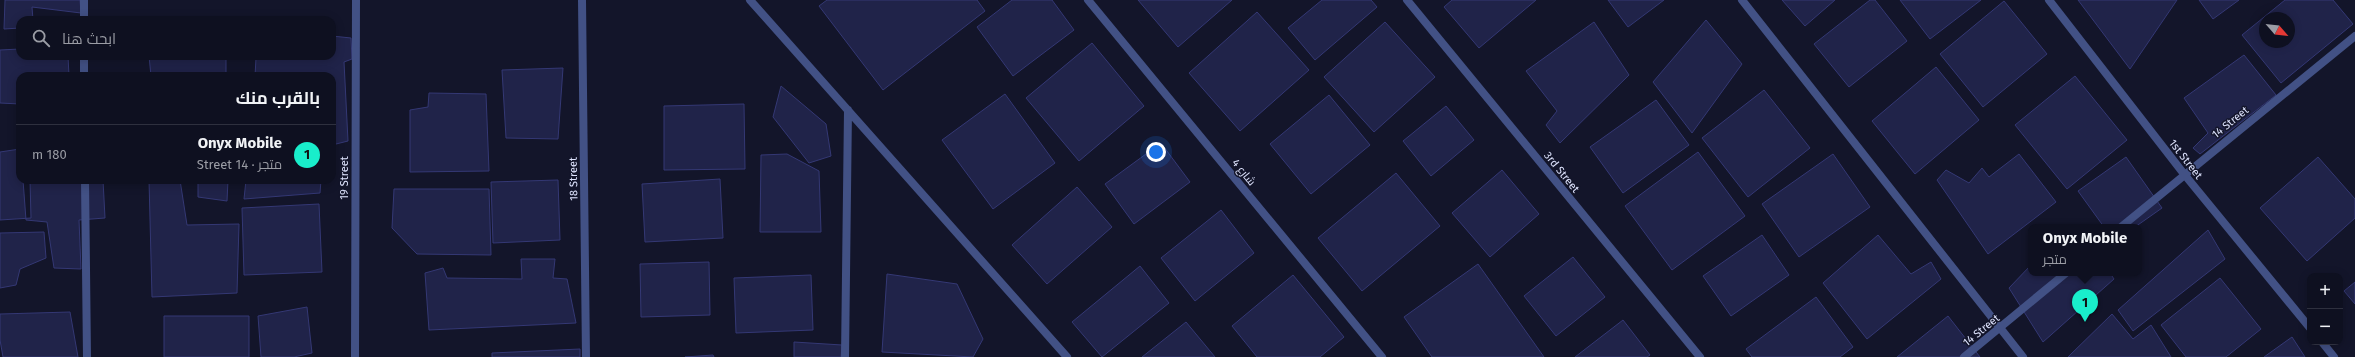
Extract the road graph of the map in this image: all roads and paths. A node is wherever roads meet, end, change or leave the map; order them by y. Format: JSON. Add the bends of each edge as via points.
{"nodes":[{"id":1,"x":84,"y":0,"type":"edge"},
{"id":2,"x":356,"y":0,"type":"edge"},
{"id":3,"x":582,"y":0,"type":"edge"},
{"id":4,"x":750,"y":0,"type":"edge"},
{"id":5,"x":1088,"y":0,"type":"edge"},
{"id":6,"x":1407,"y":0,"type":"edge"},
{"id":7,"x":1742,"y":0,"type":"edge"},
{"id":8,"x":2049,"y":0,"type":"edge"},
{"id":9,"x":84,"y":16,"type":"edge"},
{"id":10,"x":2355,"y":36,"type":"edge"},
{"id":11,"x":84,"y":60,"type":"edge"},
{"id":12,"x":84,"y":72,"type":"edge"},
{"id":13,"x":848,"y":110,"type":"junction"},
{"id":14,"x":2184,"y":174,"type":"junction"},
{"id":15,"x":85,"y":184,"type":"edge"},
{"id":16,"x":2125,"y":224,"type":"edge"},
{"id":17,"x":2062,"y":276,"type":"edge"},
{"id":18,"x":2307,"y":324,"type":"edge"},
{"id":19,"x":2000,"y":328,"type":"junction"},
{"id":20,"x":2324,"y":345,"type":"edge"},
{"id":21,"x":86,"y":357,"type":"edge"},
{"id":22,"x":355,"y":357,"type":"edge"},
{"id":23,"x":586,"y":357,"type":"edge"},
{"id":24,"x":845,"y":357,"type":"edge"},
{"id":25,"x":1067,"y":357,"type":"edge"},
{"id":26,"x":1382,"y":357,"type":"edge"},
{"id":27,"x":1700,"y":357,"type":"edge"},
{"id":28,"x":1964,"y":357,"type":"edge"},
{"id":29,"x":2023,"y":357,"type":"edge"},
{"id":30,"x":2334,"y":357,"type":"edge"}],
"edges":[{"from":1,"to":9,"type":"street"},
{"from":2,"to":22,"type":"street","name":"19 Street"},
{"from":3,"to":23,"type":"street","name":"18 Street"},
{"from":4,"to":13,"type":"street"},
{"from":5,"to":26,"type":"street","name":"شارع 4"},
{"from":6,"to":27,"type":"street","name":"3rd Street"},
{"from":7,"to":19,"type":"street"},
{"from":8,"to":14,"type":"street","name":"1st Street"},
{"from":10,"to":14,"type":"street","name":"14 Street"},
{"from":11,"to":12,"type":"street"},
{"from":13,"to":24,"type":"street"},
{"from":13,"to":25,"type":"street"},
{"from":14,"to":16,"type":"street","name":"14 Street"},
{"from":14,"to":18,"type":"street","name":"1st Street"},
{"from":15,"to":21,"type":"street"},
{"from":17,"to":19,"type":"street","name":"14 Street"},
{"from":19,"to":28,"type":"street","name":"14 Street"},
{"from":19,"to":29,"type":"street"},
{"from":20,"to":30,"type":"street"}]}
